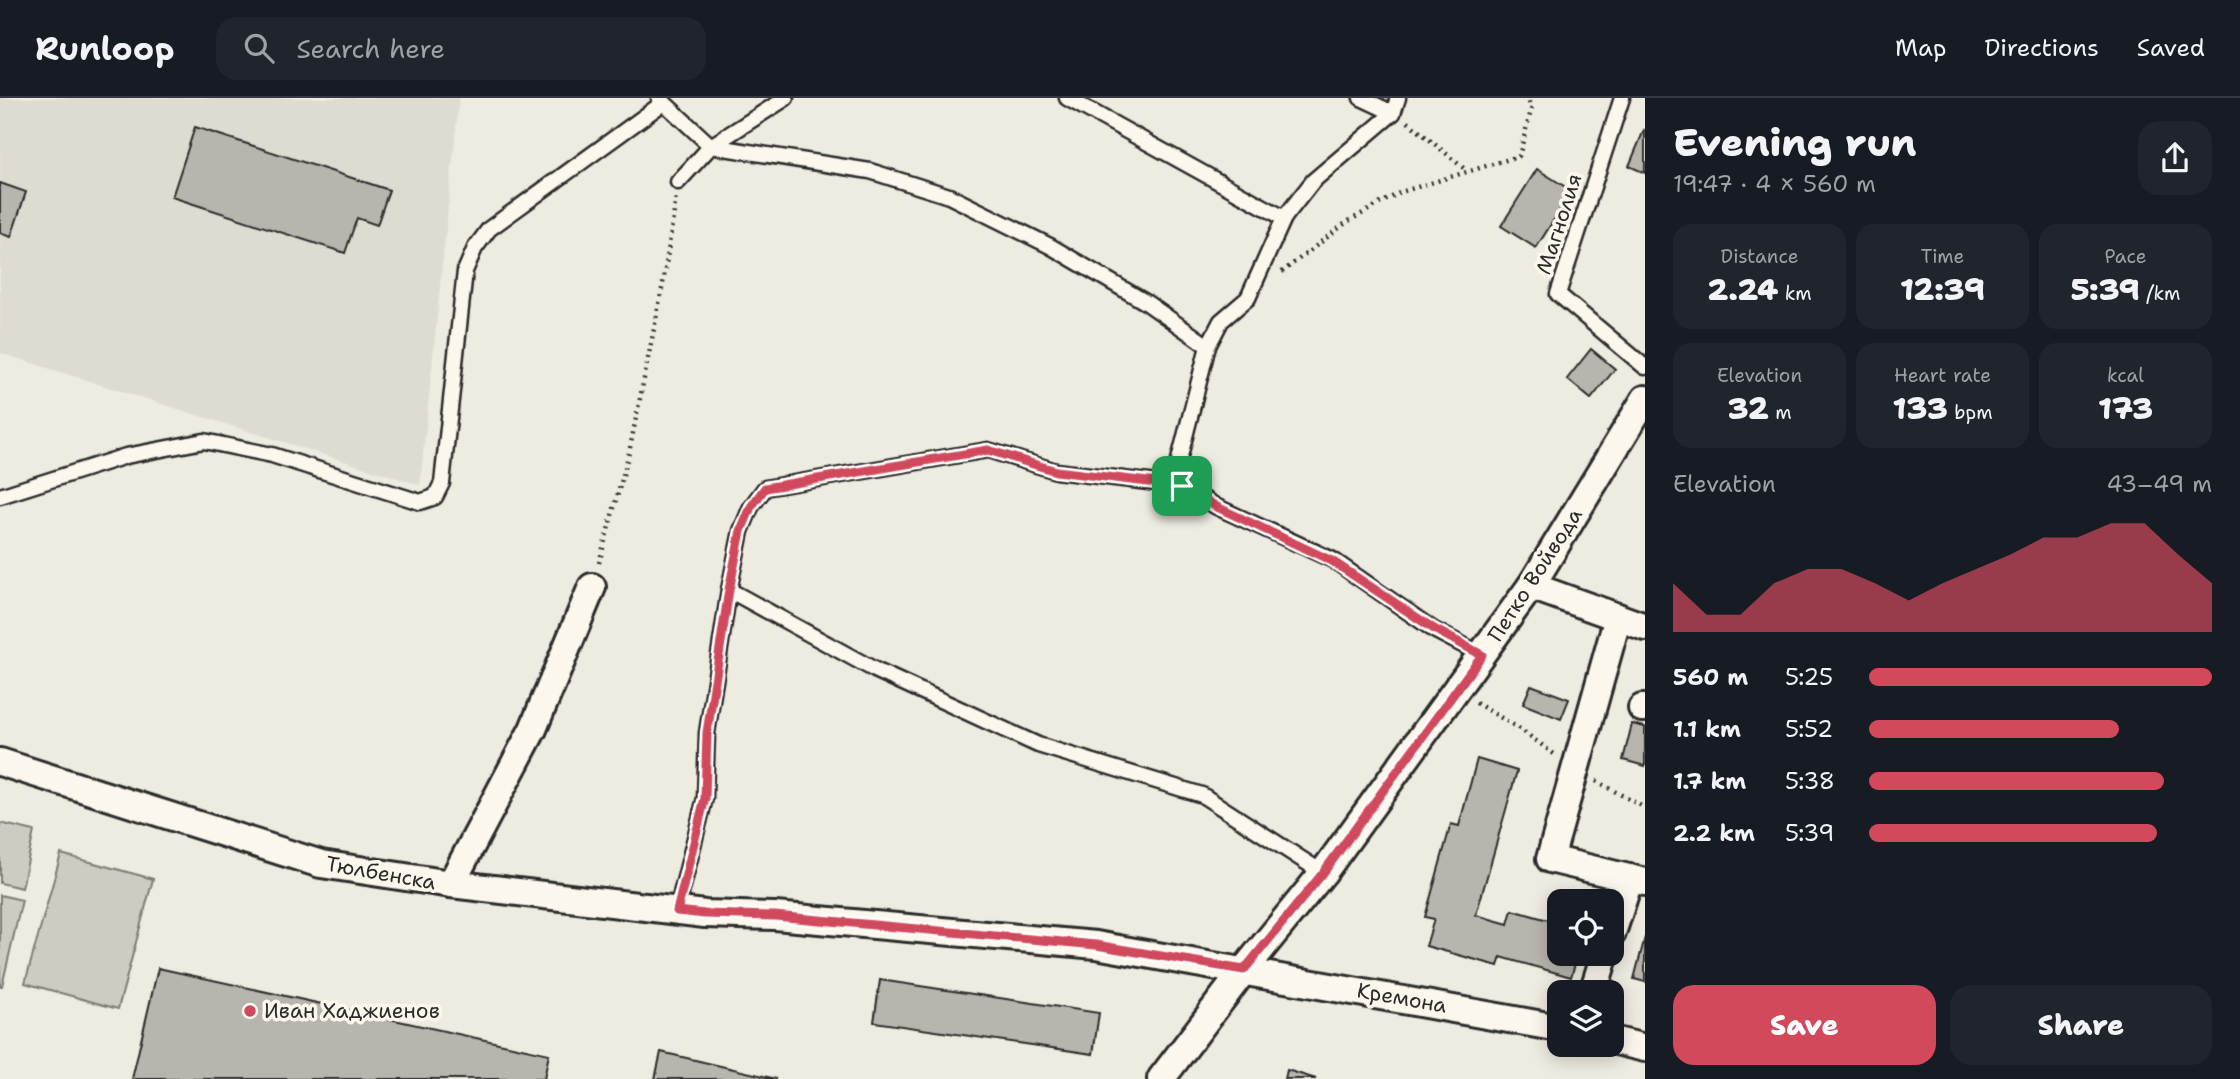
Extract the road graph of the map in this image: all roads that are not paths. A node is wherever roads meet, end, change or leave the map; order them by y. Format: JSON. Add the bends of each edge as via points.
{"nodes":[{"id":1,"x":681,"y":98,"type":"edge"},
{"id":2,"x":786,"y":98,"type":"edge"},
{"id":3,"x":1067,"y":98,"type":"edge"},
{"id":4,"x":1361,"y":98,"type":"edge"},
{"id":5,"x":1398,"y":98,"type":"edge"},
{"id":6,"x":1622,"y":98,"type":"edge"},
{"id":7,"x":661,"y":101,"type":"edge"},
{"id":8,"x":1394,"y":113,"type":"junction"},
{"id":9,"x":678,"y":116,"type":"junction"},
{"id":10,"x":711,"y":146,"type":"junction"},
{"id":11,"x":678,"y":182,"type":"road end"},
{"id":12,"x":1284,"y":218,"type":"junction"},
{"id":13,"x":1208,"y":346,"type":"junction"},
{"id":14,"x":1645,"y":367,"type":"edge"},
{"id":15,"x":1645,"y":399,"type":"edge"},
{"id":16,"x":1182,"y":486,"type":"junction"},
{"id":17,"x":0,"y":496,"type":"edge"},
{"id":18,"x":1531,"y":586,"type":"junction"},
{"id":19,"x":592,"y":587,"type":"road end"},
{"id":20,"x":729,"y":590,"type":"junction"},
{"id":21,"x":1618,"y":617,"type":"junction"},
{"id":22,"x":1645,"y":627,"type":"edge"},
{"id":23,"x":1482,"y":655,"type":"junction"},
{"id":24,"x":0,"y":762,"type":"edge"},
{"id":25,"x":1323,"y":873,"type":"junction"},
{"id":26,"x":1637,"y":880,"type":"edge"},
{"id":27,"x":451,"y":884,"type":"junction"},
{"id":28,"x":1624,"y":908,"type":"edge"},
{"id":29,"x":677,"y":911,"type":"junction"},
{"id":30,"x":775,"y":916,"type":"joint"},
{"id":31,"x":1244,"y":970,"type":"junction"},
{"id":32,"x":1547,"y":1026,"type":"edge"},
{"id":33,"x":1624,"y":1043,"type":"edge"},
{"id":34,"x":1645,"y":1048,"type":"edge"},
{"id":35,"x":1161,"y":1079,"type":"edge"}],
"edges":[{"from":1,"to":9,"type":"lane"},
{"from":2,"to":10,"type":"lane"},
{"from":3,"to":12,"type":"lane"},
{"from":4,"to":8,"type":"lane"},
{"from":5,"to":8,"type":"lane"},
{"from":6,"to":14,"type":"lane","name":"Магнолия","via":[[1558,294]]},
{"from":7,"to":9,"type":"lane"},
{"from":7,"to":17,"type":"lane","via":[[489,229],[475,248],[465,271],[442,483],[435,497],[420,502],[272,455],[204,441],[125,456]]},
{"from":8,"to":12,"type":"lane","via":[[1313,181]]},
{"from":9,"to":10,"type":"lane"},
{"from":10,"to":11,"type":"lane"},
{"from":10,"to":13,"type":"lane","via":[[870,172],[949,196],[1050,246],[1147,303]]},
{"from":12,"to":13,"type":"lane","via":[[1248,298],[1221,321]]},
{"from":13,"to":16,"type":"lane","via":[[1177,468]]},
{"from":15,"to":18,"type":"street","name":"Петко Войвода"},
{"from":16,"to":20,"type":"lane","via":[[1056,471],[988,450],[765,488],[741,531]]},
{"from":16,"to":23,"type":"lane","via":[[1332,561]]},
{"from":18,"to":21,"type":"street"},
{"from":18,"to":23,"type":"street","name":"Петко Войвода"},
{"from":19,"to":27,"type":"street","via":[[533,729]]},
{"from":20,"to":25,"type":"lane","via":[[875,670],[1038,746],[1202,795]]},
{"from":20,"to":29,"type":"lane","via":[[707,733],[705,798]]},
{"from":21,"to":22,"type":"street"},
{"from":21,"to":26,"type":"street","via":[[1550,859]]},
{"from":23,"to":25,"type":"street","name":"Петко Войвода"},
{"from":24,"to":27,"type":"street","name":"Тюлбенска","via":[[321,864]]},
{"from":25,"to":31,"type":"street","name":"Петко Войвода"},
{"from":26,"to":28,"type":"street"},
{"from":27,"to":29,"type":"street","name":"Тюлбенска"},
{"from":29,"to":30,"type":"street","name":"Тюлбенска"},
{"from":30,"to":31,"type":"street","name":"Кремона","via":[[1096,945]]},
{"from":31,"to":32,"type":"street","name":"Кремона"},
{"from":31,"to":35,"type":"street","name":"Петко Войвода"},
{"from":33,"to":34,"type":"street"}]}
